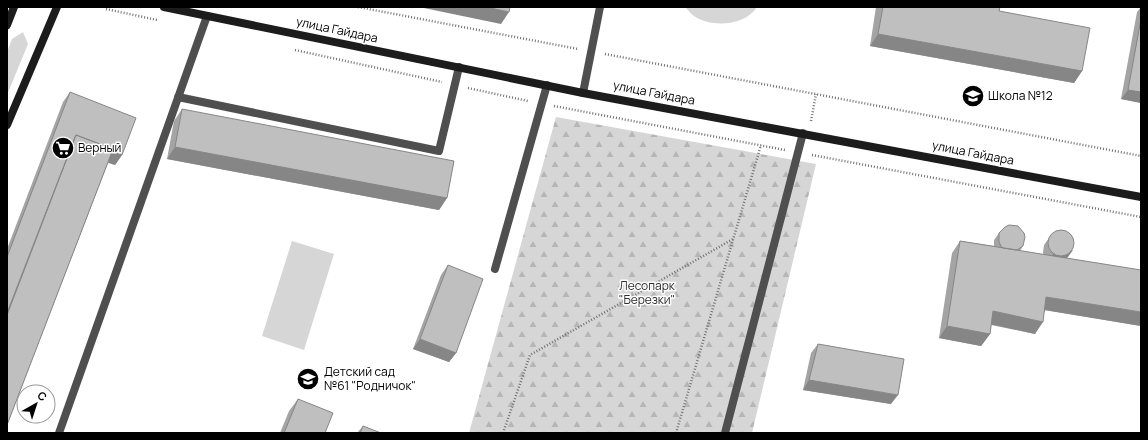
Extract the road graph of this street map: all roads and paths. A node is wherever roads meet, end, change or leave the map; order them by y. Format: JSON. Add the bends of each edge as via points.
{"nodes":[{"id":1,"x":18,"y":7,"type":"edge"},
{"id":2,"x":57,"y":7,"type":"edge"},
{"id":3,"x":164,"y":7,"type":"edge"},
{"id":4,"x":358,"y":7,"type":"edge"},
{"id":5,"x":600,"y":7,"type":"edge"},
{"id":6,"x":106,"y":9,"type":"dead end"},
{"id":7,"x":13,"y":10,"type":"edge"},
{"id":8,"x":207,"y":16,"type":"junction"},
{"id":9,"x":161,"y":21,"type":"dead end"},
{"id":10,"x":7,"y":25,"type":"edge"},
{"id":11,"x":292,"y":49,"type":"dead end"},
{"id":12,"x":591,"y":51,"type":"junction"},
{"id":13,"x":459,"y":67,"type":"junction"},
{"id":14,"x":455,"y":85,"type":"junction"},
{"id":15,"x":547,"y":85,"type":"junction"},
{"id":16,"x":583,"y":93,"type":"junction"},
{"id":17,"x":178,"y":97,"type":"junction"},
{"id":18,"x":542,"y":104,"type":"junction"},
{"id":19,"x":7,"y":125,"type":"edge"},
{"id":20,"x":803,"y":133,"type":"junction"},
{"id":21,"x":761,"y":145,"type":"junction"},
{"id":22,"x":799,"y":152,"type":"junction"},
{"id":23,"x":1141,"y":156,"type":"edge"},
{"id":24,"x":1141,"y":197,"type":"edge"},
{"id":25,"x":1141,"y":217,"type":"edge"},
{"id":26,"x":733,"y":239,"type":"junction"},
{"id":27,"x":495,"y":268,"type":"dead end"},
{"id":28,"x":59,"y":433,"type":"edge"},
{"id":29,"x":503,"y":433,"type":"edge"},
{"id":30,"x":676,"y":433,"type":"edge"},
{"id":31,"x":725,"y":433,"type":"edge"}],
"edges":[{"from":1,"to":7,"type":"street"},
{"from":2,"to":19,"type":"street"},
{"from":3,"to":8,"type":"street","name":"улица Гайдара"},
{"from":4,"to":12,"type":"path"},
{"from":5,"to":12,"type":"lane"},
{"from":6,"to":9,"type":"path"},
{"from":7,"to":10,"type":"street"},
{"from":8,"to":13,"type":"street","name":"улица Гайдара"},
{"from":8,"to":17,"type":"lane"},
{"from":11,"to":14,"type":"path"},
{"from":12,"to":16,"type":"lane"},
{"from":12,"to":23,"type":"path"},
{"from":13,"to":14,"type":"lane"},
{"from":13,"to":15,"type":"street","name":"улица Гайдара"},
{"from":14,"to":17,"type":"lane","via":[[439,151]]},
{"from":14,"to":18,"type":"path"},
{"from":15,"to":16,"type":"street","name":"улица Гайдара"},
{"from":15,"to":18,"type":"lane"},
{"from":16,"to":20,"type":"street","name":"улица Гайдара"},
{"from":17,"to":28,"type":"lane"},
{"from":18,"to":21,"type":"path"},
{"from":18,"to":27,"type":"lane"},
{"from":20,"to":22,"type":"lane"},
{"from":20,"to":24,"type":"street","name":"улица Гайдара"},
{"from":21,"to":22,"type":"path"},
{"from":21,"to":26,"type":"path"},
{"from":22,"to":25,"type":"path"},
{"from":22,"to":31,"type":"lane"},
{"from":26,"to":29,"type":"path","via":[[530,354]]},
{"from":26,"to":30,"type":"path"}]}
